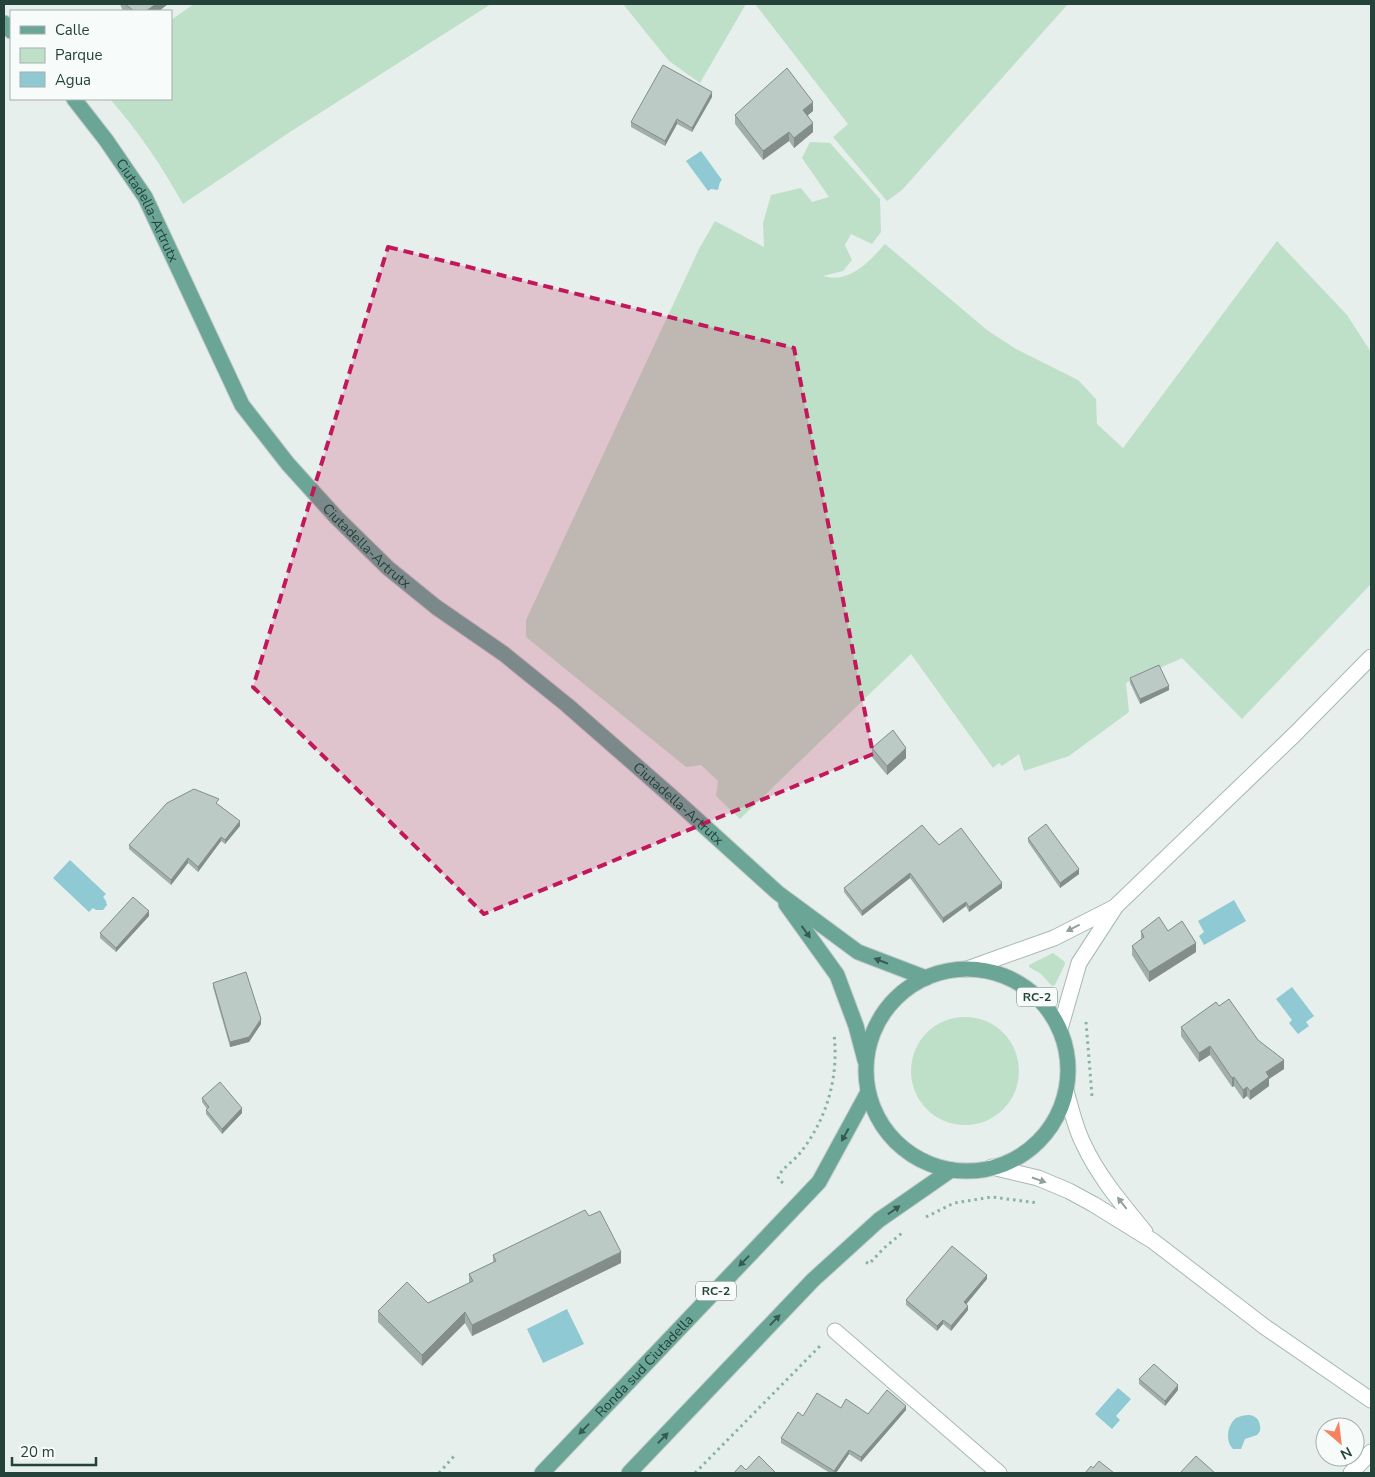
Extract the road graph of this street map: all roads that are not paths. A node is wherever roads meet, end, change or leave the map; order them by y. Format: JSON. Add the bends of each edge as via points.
{"nodes":[{"id":1,"x":75,"y":100,"type":"edge"},
{"id":2,"x":1371,"y":657,"type":"edge"},
{"id":3,"x":778,"y":893,"type":"junction"},
{"id":4,"x":1116,"y":906,"type":"junction"},
{"id":5,"x":967,"y":969,"type":"junction"},
{"id":6,"x":926,"y":978,"type":"junction"},
{"id":7,"x":1060,"y":1029,"type":"junction"},
{"id":8,"x":866,"y":1066,"type":"junction"},
{"id":9,"x":1066,"y":1091,"type":"junction"},
{"id":10,"x":868,"y":1092,"type":"junction"},
{"id":11,"x":992,"y":1167,"type":"junction"},
{"id":12,"x":951,"y":1170,"type":"junction"},
{"id":13,"x":1153,"y":1241,"type":"junction"},
{"id":14,"x":835,"y":1331,"type":"road end"},
{"id":15,"x":1371,"y":1400,"type":"edge"},
{"id":16,"x":1371,"y":1452,"type":"edge"},
{"id":17,"x":542,"y":1473,"type":"edge"},
{"id":18,"x":630,"y":1473,"type":"edge"},
{"id":19,"x":999,"y":1473,"type":"edge"},
{"id":20,"x":1351,"y":1473,"type":"edge"}],
"edges":[{"from":1,"to":3,"type":"main road","name":"Ciutadella-Artrutx","via":[[145,197],[242,405],[294,470],[388,568],[567,705]]},
{"from":2,"to":4,"type":"street"},
{"from":6,"to":3,"type":"main road","name":"Ciutadella-Artrutx","one_way":true,"via":[[858,952]]},
{"from":3,"to":8,"type":"main road","name":"Ciutadella-Artrutx","one_way":true,"via":[[837,975],[856,1026]]},
{"from":4,"to":5,"type":"street","one_way":true,"via":[[1054,938]]},
{"from":4,"to":7,"type":"street","via":[[1079,963]]},
{"from":5,"to":6,"type":"main road","number":"RC-2","via":[[946,971]]},
{"from":5,"to":7,"type":"main road","number":"RC-2","via":[[996,973],[1022,985],[1044,1004]]},
{"from":6,"to":8,"type":"main road","number":"RC-2","via":[[902,993],[884,1014],[871,1039]]},
{"from":7,"to":9,"type":"main road","number":"RC-2","via":[[1068,1060]]},
{"from":8,"to":10,"type":"main road","number":"RC-2"},
{"from":9,"to":11,"type":"main road","number":"RC-2","via":[[1055,1121],[1035,1145],[1010,1162]]},
{"from":13,"to":9,"type":"street","one_way":true,"via":[[1095,1167],[1082,1142]]},
{"from":10,"to":12,"type":"main road","number":"RC-2","via":[[879,1120],[897,1144],[922,1161]]},
{"from":10,"to":17,"type":"main road","name":"Ronda sud Ciutadella","number":"RC-2","one_way":true,"via":[[819,1182]]},
{"from":11,"to":12,"type":"main road","number":"RC-2"},
{"from":11,"to":13,"type":"street","one_way":true,"via":[[1038,1178],[1070,1191]]},
{"from":18,"to":12,"type":"main road","one_way":true,"via":[[813,1280],[879,1220]]},
{"from":13,"to":15,"type":"street","via":[[1265,1328]]},
{"from":14,"to":19,"type":"street"},
{"from":16,"to":20,"type":"street"}]}
